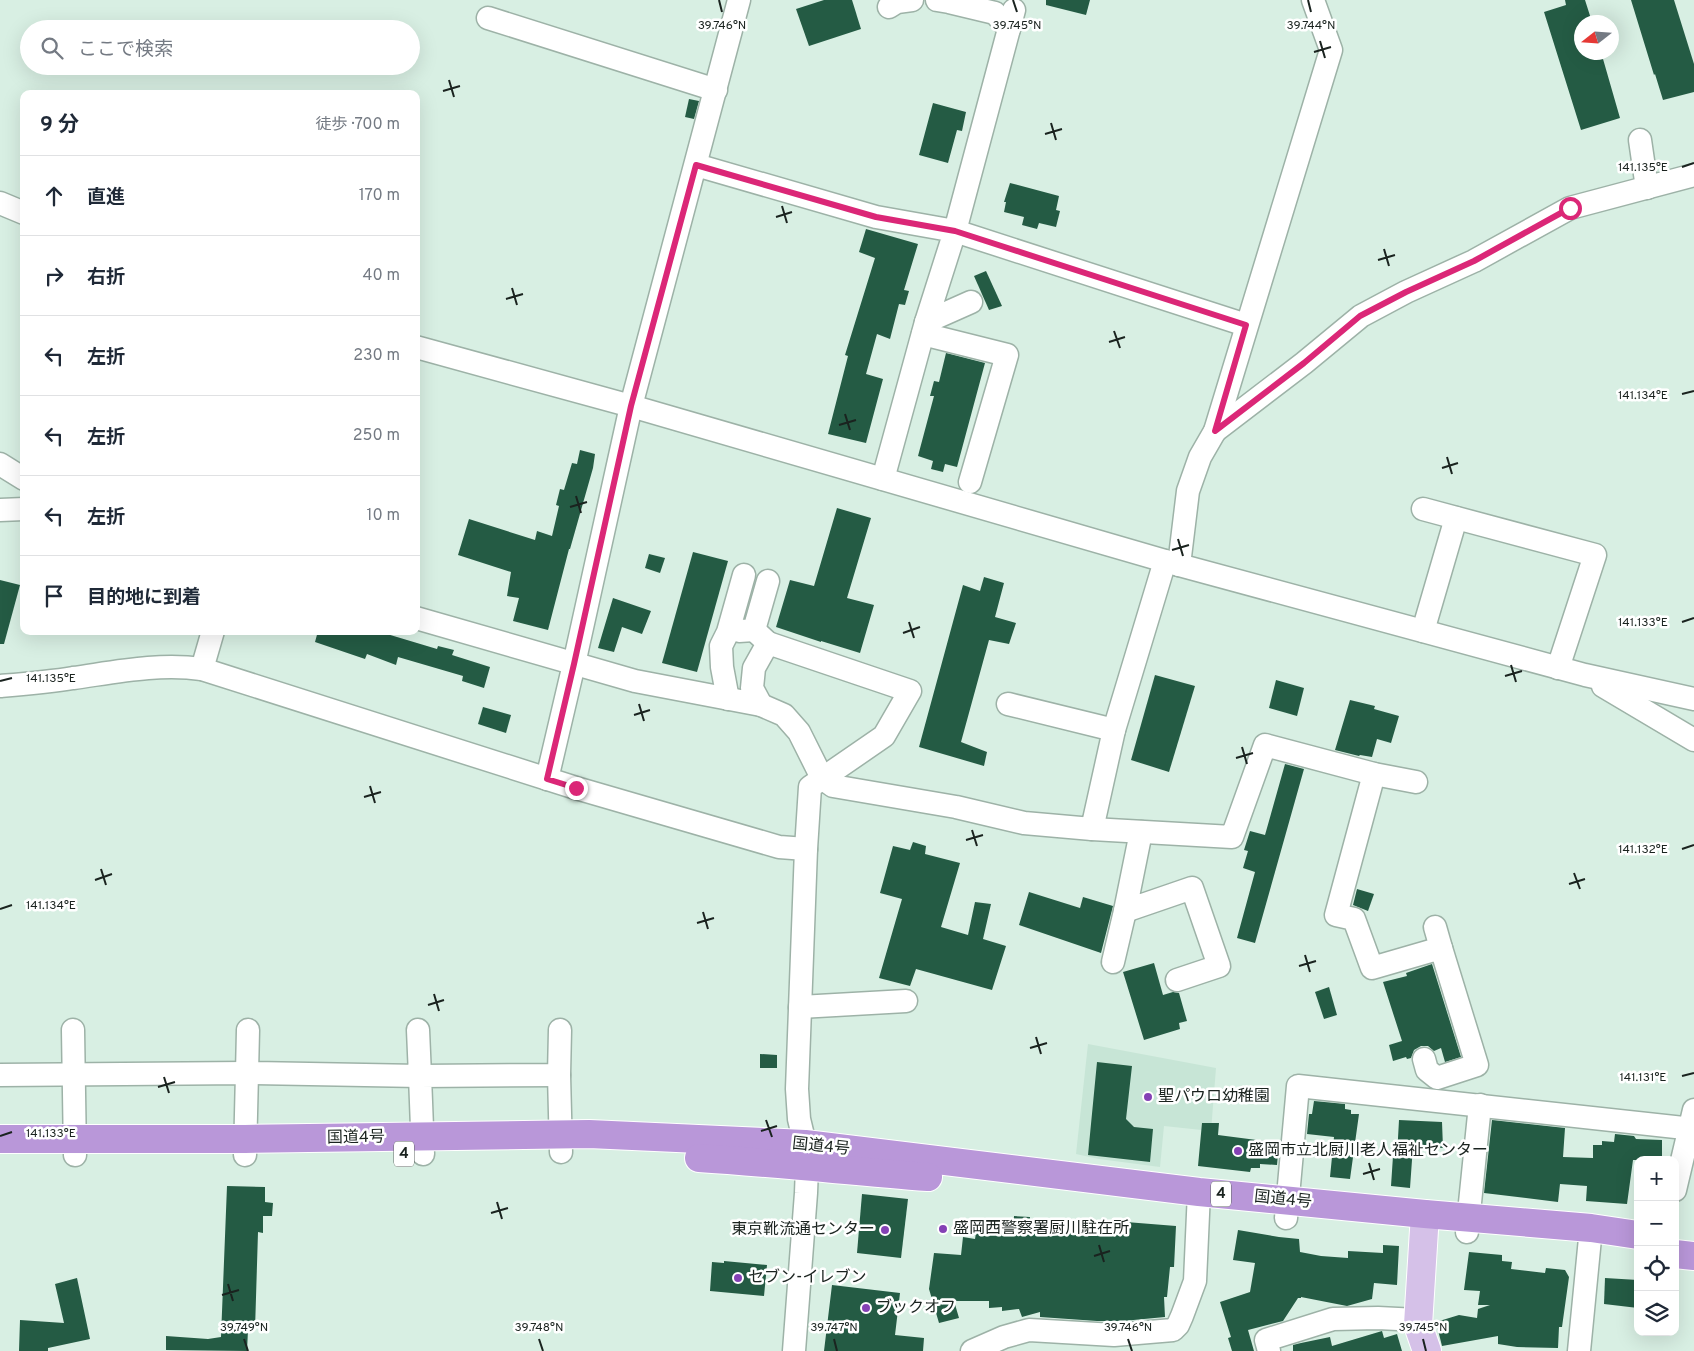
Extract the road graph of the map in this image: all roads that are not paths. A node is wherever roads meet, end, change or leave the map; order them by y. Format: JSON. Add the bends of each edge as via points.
{"nodes":[{"id":1,"x":739,"y":0,"type":"edge"},
{"id":2,"x":912,"y":0,"type":"edge"},
{"id":3,"x":937,"y":0,"type":"edge"},
{"id":4,"x":1313,"y":0,"type":"edge"},
{"id":5,"x":889,"y":7,"type":"dead end"},
{"id":6,"x":488,"y":18,"type":"dead end"},
{"id":7,"x":716,"y":90,"type":"junction"},
{"id":8,"x":1640,"y":140,"type":"dead end"},
{"id":9,"x":696,"y":165,"type":"junction"},
{"id":10,"x":1694,"y":176,"type":"edge"},
{"id":11,"x":1647,"y":188,"type":"junction"},
{"id":12,"x":0,"y":203,"type":"edge"},
{"id":13,"x":20,"y":211,"type":"edge"},
{"id":14,"x":955,"y":231,"type":"junction"},
{"id":15,"x":971,"y":302,"type":"dead end"},
{"id":16,"x":1246,"y":325,"type":"junction"},
{"id":17,"x":925,"y":328,"type":"junction"},
{"id":18,"x":420,"y":348,"type":"edge"},
{"id":19,"x":631,"y":406,"type":"junction"},
{"id":20,"x":1215,"y":431,"type":"junction"},
{"id":21,"x":0,"y":464,"type":"edge"},
{"id":22,"x":20,"y":476,"type":"edge"},
{"id":23,"x":883,"y":479,"type":"junction"},
{"id":24,"x":970,"y":482,"type":"dead end"},
{"id":25,"x":1423,"y":508,"type":"dead end"},
{"id":26,"x":20,"y":509,"type":"edge"},
{"id":27,"x":0,"y":510,"type":"edge"},
{"id":28,"x":1456,"y":518,"type":"junction"},
{"id":29,"x":1172,"y":563,"type":"junction"},
{"id":30,"x":744,"y":575,"type":"dead end"},
{"id":31,"x":768,"y":581,"type":"dead end"},
{"id":32,"x":420,"y":619,"type":"edge"},
{"id":33,"x":1423,"y":631,"type":"junction"},
{"id":34,"x":728,"y":632,"type":"junction"},
{"id":35,"x":212,"y":635,"type":"edge"},
{"id":36,"x":761,"y":636,"type":"junction"},
{"id":37,"x":574,"y":664,"type":"junction"},
{"id":38,"x":1558,"y":668,"type":"junction"},
{"id":39,"x":202,"y":669,"type":"junction"},
{"id":40,"x":1585,"y":675,"type":"junction"},
{"id":41,"x":0,"y":686,"type":"edge"},
{"id":42,"x":728,"y":699,"type":"junction"},
{"id":43,"x":1694,"y":700,"type":"edge"},
{"id":44,"x":1008,"y":704,"type":"dead end"},
{"id":45,"x":761,"y":705,"type":"junction"},
{"id":46,"x":1114,"y":730,"type":"junction"},
{"id":47,"x":1694,"y":740,"type":"edge"},
{"id":48,"x":1374,"y":774,"type":"junction"},
{"id":49,"x":822,"y":778,"type":"junction"},
{"id":50,"x":547,"y":779,"type":"junction"},
{"id":51,"x":1416,"y":782,"type":"dead end"},
{"id":52,"x":1092,"y":829,"type":"junction"},
{"id":53,"x":1140,"y":832,"type":"junction"},
{"id":54,"x":806,"y":849,"type":"junction"},
{"id":55,"x":1124,"y":912,"type":"junction"},
{"id":56,"x":1113,"y":962,"type":"dead end"},
{"id":57,"x":1177,"y":980,"type":"dead end"},
{"id":58,"x":906,"y":1001,"type":"dead end"},
{"id":59,"x":800,"y":1006,"type":"junction"},
{"id":60,"x":73,"y":1030,"type":"dead end"},
{"id":61,"x":248,"y":1030,"type":"dead end"},
{"id":62,"x":418,"y":1030,"type":"dead end"},
{"id":63,"x":560,"y":1030,"type":"dead end"},
{"id":64,"x":1424,"y":1059,"type":"dead end"},
{"id":65,"x":248,"y":1073,"type":"junction"},
{"id":66,"x":74,"y":1074,"type":"junction"},
{"id":67,"x":0,"y":1075,"type":"edge"},
{"id":68,"x":559,"y":1075,"type":"junction"},
{"id":69,"x":420,"y":1076,"type":"junction"},
{"id":70,"x":1480,"y":1105,"type":"junction"},
{"id":71,"x":1692,"y":1122,"type":"edge"},
{"id":72,"x":0,"y":1139,"type":"edge"},
{"id":73,"x":561,"y":1143,"type":"junction"},
{"id":74,"x":423,"y":1145,"type":"junction"},
{"id":75,"x":75,"y":1147,"type":"junction"},
{"id":76,"x":245,"y":1147,"type":"junction"},
{"id":77,"x":0,"y":1156,"type":"edge"},
{"id":78,"x":806,"y":1156,"type":"junction"},
{"id":79,"x":1679,"y":1174,"type":"edge"},
{"id":80,"x":1199,"y":1200,"type":"junction"},
{"id":81,"x":1287,"y":1209,"type":"junction"},
{"id":82,"x":1425,"y":1221,"type":"junction"},
{"id":83,"x":1467,"y":1225,"type":"junction"},
{"id":84,"x":1634,"y":1235,"type":"edge"},
{"id":85,"x":1590,"y":1236,"type":"junction"},
{"id":86,"x":1679,"y":1239,"type":"edge"},
{"id":87,"x":1694,"y":1241,"type":"edge"},
{"id":88,"x":1634,"y":1249,"type":"edge"},
{"id":89,"x":1679,"y":1254,"type":"edge"},
{"id":90,"x":1694,"y":1256,"type":"edge"},
{"id":91,"x":1418,"y":1320,"type":"junction"},
{"id":92,"x":794,"y":1351,"type":"edge"},
{"id":93,"x":972,"y":1351,"type":"edge"},
{"id":94,"x":1269,"y":1351,"type":"edge"},
{"id":95,"x":1427,"y":1351,"type":"edge"},
{"id":96,"x":1580,"y":1351,"type":"edge"}],
"edges":[{"from":1,"to":7,"type":"street"},
{"from":2,"to":5,"type":"street"},
{"from":3,"to":14,"type":"street","via":[[1011,19]]},
{"from":4,"to":16,"type":"street","via":[[1331,50]]},
{"from":6,"to":7,"type":"street"},
{"from":7,"to":9,"type":"street"},
{"from":8,"to":11,"type":"street"},
{"from":9,"to":14,"type":"street","via":[[876,217]]},
{"from":9,"to":19,"type":"street"},
{"from":10,"to":11,"type":"street"},
{"from":11,"to":20,"type":"street","via":[[1570,208],[1474,261],[1360,316]]},
{"from":12,"to":13,"type":"street"},
{"from":14,"to":16,"type":"street"},
{"from":14,"to":17,"type":"street"},
{"from":15,"to":17,"type":"street"},
{"from":16,"to":20,"type":"street"},
{"from":17,"to":23,"type":"street"},
{"from":17,"to":24,"type":"street","via":[[1007,355]]},
{"from":18,"to":19,"type":"street"},
{"from":19,"to":23,"type":"street"},
{"from":19,"to":37,"type":"street"},
{"from":20,"to":29,"type":"street","via":[[1200,457],[1188,491]]},
{"from":21,"to":22,"type":"street"},
{"from":23,"to":29,"type":"street"},
{"from":25,"to":28,"type":"street"},
{"from":26,"to":27,"type":"street"},
{"from":28,"to":33,"type":"street"},
{"from":28,"to":38,"type":"street","via":[[1595,555]]},
{"from":29,"to":33,"type":"street"},
{"from":29,"to":46,"type":"street"},
{"from":30,"to":34,"type":"street"},
{"from":31,"to":36,"type":"street"},
{"from":32,"to":37,"type":"street"},
{"from":33,"to":38,"type":"street"},
{"from":34,"to":36,"type":"street"},
{"from":34,"to":42,"type":"street","via":[[721,646]]},
{"from":35,"to":39,"type":"street"},
{"from":36,"to":45,"type":"street","via":[[752,688]]},
{"from":36,"to":49,"type":"street","via":[[910,691],[884,736]]},
{"from":37,"to":42,"type":"street","via":[[635,681]]},
{"from":37,"to":50,"type":"street"},
{"from":38,"to":40,"type":"street"},
{"from":39,"to":41,"type":"street","via":[[178,666],[117,671]]},
{"from":39,"to":50,"type":"street"},
{"from":40,"to":43,"type":"street"},
{"from":40,"to":47,"type":"street"},
{"from":42,"to":45,"type":"street"},
{"from":44,"to":46,"type":"street"},
{"from":45,"to":49,"type":"street","via":[[784,715],[799,732]]},
{"from":46,"to":52,"type":"street"},
{"from":48,"to":51,"type":"street"},
{"from":48,"to":53,"type":"street","via":[[1264,745],[1232,837]]},
{"from":48,"to":64,"type":"street","via":[[1336,915],[1354,919],[1372,968],[1438,938],[1476,1065],[1438,1078],[1427,1070]]},
{"from":49,"to":52,"type":"street","via":[[833,786],[956,807],[1024,823]]},
{"from":49,"to":54,"type":"street","via":[[810,787]]},
{"from":50,"to":54,"type":"street","via":[[779,847]]},
{"from":52,"to":53,"type":"street"},
{"from":53,"to":55,"type":"street"},
{"from":54,"to":59,"type":"street"},
{"from":55,"to":56,"type":"street"},
{"from":55,"to":57,"type":"street","via":[[1192,888],[1219,966]]},
{"from":58,"to":59,"type":"street"},
{"from":59,"to":78,"type":"street","via":[[797,1088]]},
{"from":60,"to":66,"type":"street"},
{"from":61,"to":65,"type":"street"},
{"from":62,"to":69,"type":"street"},
{"from":63,"to":68,"type":"street"},
{"from":65,"to":66,"type":"street"},
{"from":65,"to":69,"type":"street"},
{"from":65,"to":76,"type":"street"},
{"from":66,"to":67,"type":"street"},
{"from":66,"to":75,"type":"street"},
{"from":68,"to":69,"type":"street"},
{"from":68,"to":73,"type":"street"},
{"from":69,"to":74,"type":"street"},
{"from":70,"to":71,"type":"street"},
{"from":70,"to":81,"type":"street","via":[[1298,1086]]},
{"from":70,"to":83,"type":"street"},
{"from":71,"to":79,"type":"street"},
{"from":72,"to":75,"type":"highway","name":"国道4号","number":"4"},
{"from":73,"to":74,"type":"highway","name":"国道4号","number":"4"},
{"from":73,"to":78,"type":"highway","name":"国道4号","number":"4","via":[[630,1136]]},
{"from":74,"to":76,"type":"highway","name":"国道4号","number":"4"},
{"from":75,"to":76,"type":"highway","name":"国道4号","number":"4"},
{"from":75,"to":77,"type":"highway","name":"国道4号","number":"4"},
{"from":78,"to":80,"type":"highway","name":"国道4号","number":"4","via":[[1026,1190]]},
{"from":78,"to":92,"type":"street"},
{"from":80,"to":81,"type":"highway","name":"国道4号","number":"4"},
{"from":80,"to":93,"type":"street","via":[[1195,1281],[1178,1325],[1173,1330],[1114,1335],[1030,1330]]},
{"from":81,"to":82,"type":"highway","name":"国道4号","number":"4"},
{"from":82,"to":83,"type":"highway","name":"国道4号","number":"4"},
{"from":82,"to":91,"type":"main road"},
{"from":83,"to":85,"type":"highway","name":"国道4号","number":"4"},
{"from":84,"to":85,"type":"highway","name":"国道4号","number":"4"},
{"from":85,"to":88,"type":"highway","name":"国道4号","number":"4"},
{"from":85,"to":96,"type":"street"},
{"from":86,"to":87,"type":"highway"},
{"from":89,"to":90,"type":"highway"},
{"from":91,"to":94,"type":"street","via":[[1334,1319],[1266,1340]]},
{"from":91,"to":95,"type":"main road"}]}
